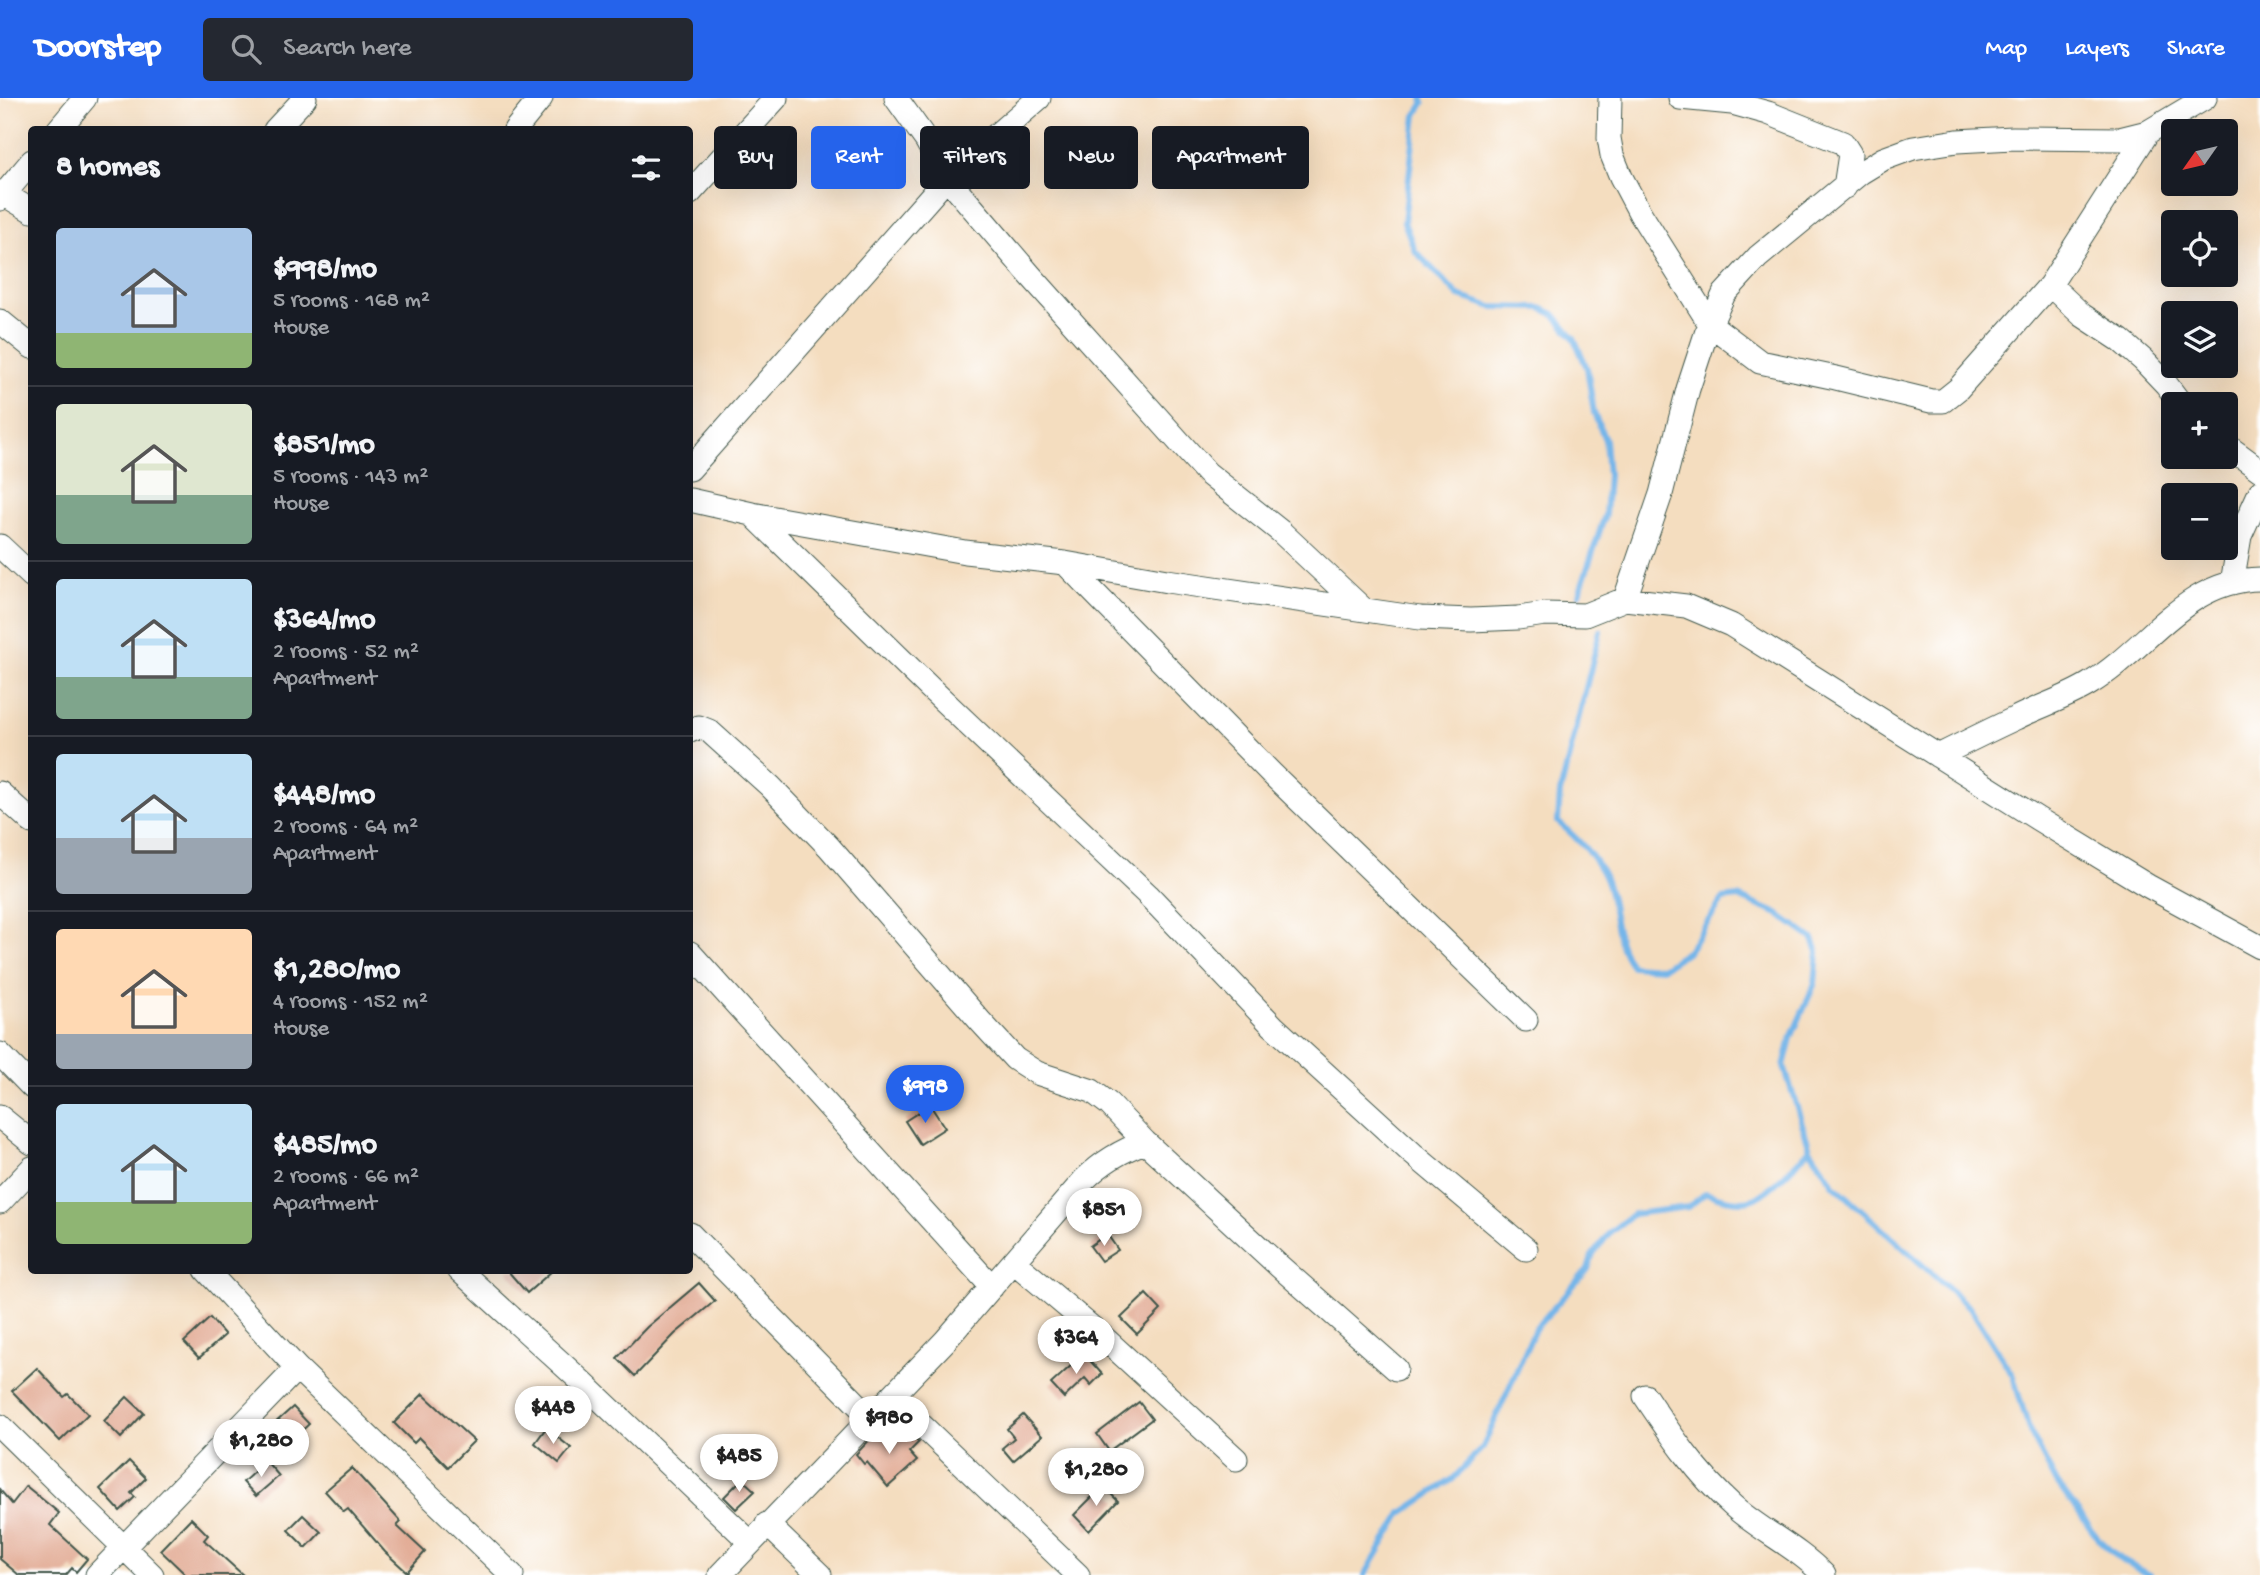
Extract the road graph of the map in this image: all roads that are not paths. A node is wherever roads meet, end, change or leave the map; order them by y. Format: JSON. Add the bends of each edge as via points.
{"nodes":[{"id":1,"x":85,"y":98,"type":"edge"},
{"id":2,"x":305,"y":98,"type":"edge"},
{"id":3,"x":541,"y":98,"type":"edge"},
{"id":4,"x":776,"y":98,"type":"edge"},
{"id":5,"x":895,"y":98,"type":"edge"},
{"id":6,"x":1039,"y":98,"type":"edge"},
{"id":7,"x":1610,"y":98,"type":"edge"},
{"id":8,"x":1680,"y":98,"type":"edge"},
{"id":9,"x":2205,"y":98,"type":"edge"},
{"id":10,"x":61,"y":126,"type":"edge"},
{"id":11,"x":279,"y":126,"type":"edge"},
{"id":12,"x":518,"y":126,"type":"edge"},
{"id":13,"x":1007,"y":126,"type":"edge"},
{"id":14,"x":920,"y":132,"type":"edge"},
{"id":15,"x":2148,"y":132,"type":"junction"},
{"id":16,"x":28,"y":165,"type":"edge"},
{"id":17,"x":1845,"y":187,"type":"junction"},
{"id":18,"x":937,"y":189,"type":"edge"},
{"id":19,"x":956,"y":189,"type":"edge"},
{"id":20,"x":693,"y":190,"type":"edge"},
{"id":21,"x":1,"y":195,"type":"edge"},
{"id":22,"x":28,"y":209,"type":"edge"},
{"id":23,"x":2049,"y":285,"type":"junction"},
{"id":24,"x":0,"y":321,"type":"edge"},
{"id":25,"x":1710,"y":324,"type":"junction"},
{"id":26,"x":28,"y":344,"type":"edge"},
{"id":27,"x":2172,"y":392,"type":"edge"},
{"id":28,"x":2238,"y":453,"type":"edge"},
{"id":29,"x":693,"y":466,"type":"edge"},
{"id":30,"x":2260,"y":470,"type":"edge"},
{"id":31,"x":2260,"y":492,"type":"edge"},
{"id":32,"x":693,"y":501,"type":"edge"},
{"id":33,"x":752,"y":514,"type":"junction"},
{"id":34,"x":0,"y":546,"type":"edge"},
{"id":35,"x":1065,"y":563,"type":"junction"},
{"id":36,"x":28,"y":572,"type":"edge"},
{"id":37,"x":2260,"y":579,"type":"edge"},
{"id":38,"x":2232,"y":583,"type":"junction"},
{"id":39,"x":1625,"y":599,"type":"junction"},
{"id":40,"x":1363,"y":609,"type":"junction"},
{"id":41,"x":693,"y":730,"type":"edge"},
{"id":42,"x":1938,"y":756,"type":"junction"},
{"id":43,"x":0,"y":793,"type":"edge"},
{"id":44,"x":28,"y":818,"type":"edge"},
{"id":45,"x":2260,"y":947,"type":"edge"},
{"id":46,"x":693,"y":956,"type":"edge"},
{"id":47,"x":1526,"y":1020,"type":"dead end"},
{"id":48,"x":0,"y":1054,"type":"edge"},
{"id":49,"x":28,"y":1083,"type":"edge"},
{"id":50,"x":0,"y":1117,"type":"edge"},
{"id":51,"x":28,"y":1140,"type":"edge"},
{"id":52,"x":1144,"y":1142,"type":"junction"},
{"id":53,"x":28,"y":1172,"type":"edge"},
{"id":54,"x":0,"y":1202,"type":"edge"},
{"id":55,"x":693,"y":1237,"type":"edge"},
{"id":56,"x":1526,"y":1249,"type":"dead end"},
{"id":57,"x":1014,"y":1262,"type":"junction"},
{"id":58,"x":210,"y":1274,"type":"edge"},
{"id":59,"x":463,"y":1274,"type":"edge"},
{"id":60,"x":992,"y":1287,"type":"junction"},
{"id":61,"x":297,"y":1368,"type":"junction"},
{"id":62,"x":1396,"y":1369,"type":"dead end"},
{"id":63,"x":1645,"y":1396,"type":"dead end"},
{"id":64,"x":892,"y":1397,"type":"junction"},
{"id":65,"x":871,"y":1418,"type":"junction"},
{"id":66,"x":0,"y":1426,"type":"edge"},
{"id":67,"x":1236,"y":1459,"type":"dead end"},
{"id":68,"x":767,"y":1524,"type":"junction"},
{"id":69,"x":750,"y":1542,"type":"junction"},
{"id":70,"x":124,"y":1547,"type":"junction"},
{"id":71,"x":97,"y":1575,"type":"edge"},
{"id":72,"x":152,"y":1575,"type":"edge"},
{"id":73,"x":512,"y":1575,"type":"edge"},
{"id":74,"x":720,"y":1575,"type":"edge"},
{"id":75,"x":820,"y":1575,"type":"edge"},
{"id":76,"x":1078,"y":1575,"type":"edge"},
{"id":77,"x":1824,"y":1575,"type":"edge"}],
"edges":[{"from":1,"to":10,"type":"street"},
{"from":2,"to":11,"type":"street"},
{"from":3,"to":12,"type":"street"},
{"from":4,"to":20,"type":"street"},
{"from":5,"to":14,"type":"street"},
{"from":6,"to":13,"type":"street"},
{"from":7,"to":25,"type":"street","via":[[1609,138],[1620,177]]},
{"from":8,"to":17,"type":"street","via":[[1732,103],[1843,143],[1850,154]]},
{"from":9,"to":15,"type":"street"},
{"from":15,"to":17,"type":"street","via":[[2120,139],[2013,138],[1913,148],[1883,159]]},
{"from":15,"to":23,"type":"street"},
{"from":16,"to":21,"type":"street"},
{"from":17,"to":25,"type":"street","via":[[1758,257],[1724,294]]},
{"from":18,"to":29,"type":"street"},
{"from":19,"to":40,"type":"street","via":[[1207,473],[1280,531]]},
{"from":21,"to":22,"type":"street"},
{"from":23,"to":25,"type":"street","via":[[1958,389],[1938,403],[1760,362]]},
{"from":23,"to":27,"type":"street","via":[[2143,360]]},
{"from":24,"to":26,"type":"street"},
{"from":25,"to":39,"type":"street"},
{"from":28,"to":30,"type":"street"},
{"from":31,"to":38,"type":"street","via":[[2240,536]]},
{"from":32,"to":33,"type":"street"},
{"from":33,"to":35,"type":"street","via":[[965,552]]},
{"from":33,"to":56,"type":"street","via":[[1130,878],[1273,1026]]},
{"from":34,"to":36,"type":"street"},
{"from":35,"to":40,"type":"street"},
{"from":35,"to":47,"type":"street","via":[[1272,774]]},
{"from":37,"to":38,"type":"street"},
{"from":38,"to":42,"type":"street","via":[[2190,601],[2089,685]]},
{"from":39,"to":40,"type":"street","via":[[1585,615],[1471,620]]},
{"from":39,"to":42,"type":"street","via":[[1686,606],[1731,625]]},
{"from":41,"to":52,"type":"street","via":[[709,731],[779,795],[1015,1059],[1037,1073],[1092,1091]]},
{"from":42,"to":45,"type":"street","via":[[2148,886]]},
{"from":43,"to":44,"type":"street"},
{"from":46,"to":60,"type":"street"},
{"from":48,"to":49,"type":"street"},
{"from":50,"to":51,"type":"street"},
{"from":52,"to":57,"type":"street","via":[[1094,1170]]},
{"from":52,"to":62,"type":"street"},
{"from":53,"to":54,"type":"street"},
{"from":55,"to":65,"type":"street"},
{"from":57,"to":60,"type":"street"},
{"from":57,"to":67,"type":"street"},
{"from":58,"to":61,"type":"street"},
{"from":59,"to":69,"type":"street"},
{"from":60,"to":64,"type":"street"},
{"from":61,"to":70,"type":"street"},
{"from":61,"to":73,"type":"street"},
{"from":63,"to":77,"type":"street","via":[[1711,1485]]},
{"from":64,"to":65,"type":"street"},
{"from":64,"to":76,"type":"street"},
{"from":65,"to":68,"type":"street"},
{"from":66,"to":70,"type":"street"},
{"from":68,"to":69,"type":"street"},
{"from":68,"to":75,"type":"street"},
{"from":69,"to":74,"type":"street"},
{"from":70,"to":71,"type":"street"},
{"from":70,"to":72,"type":"street"}]}
